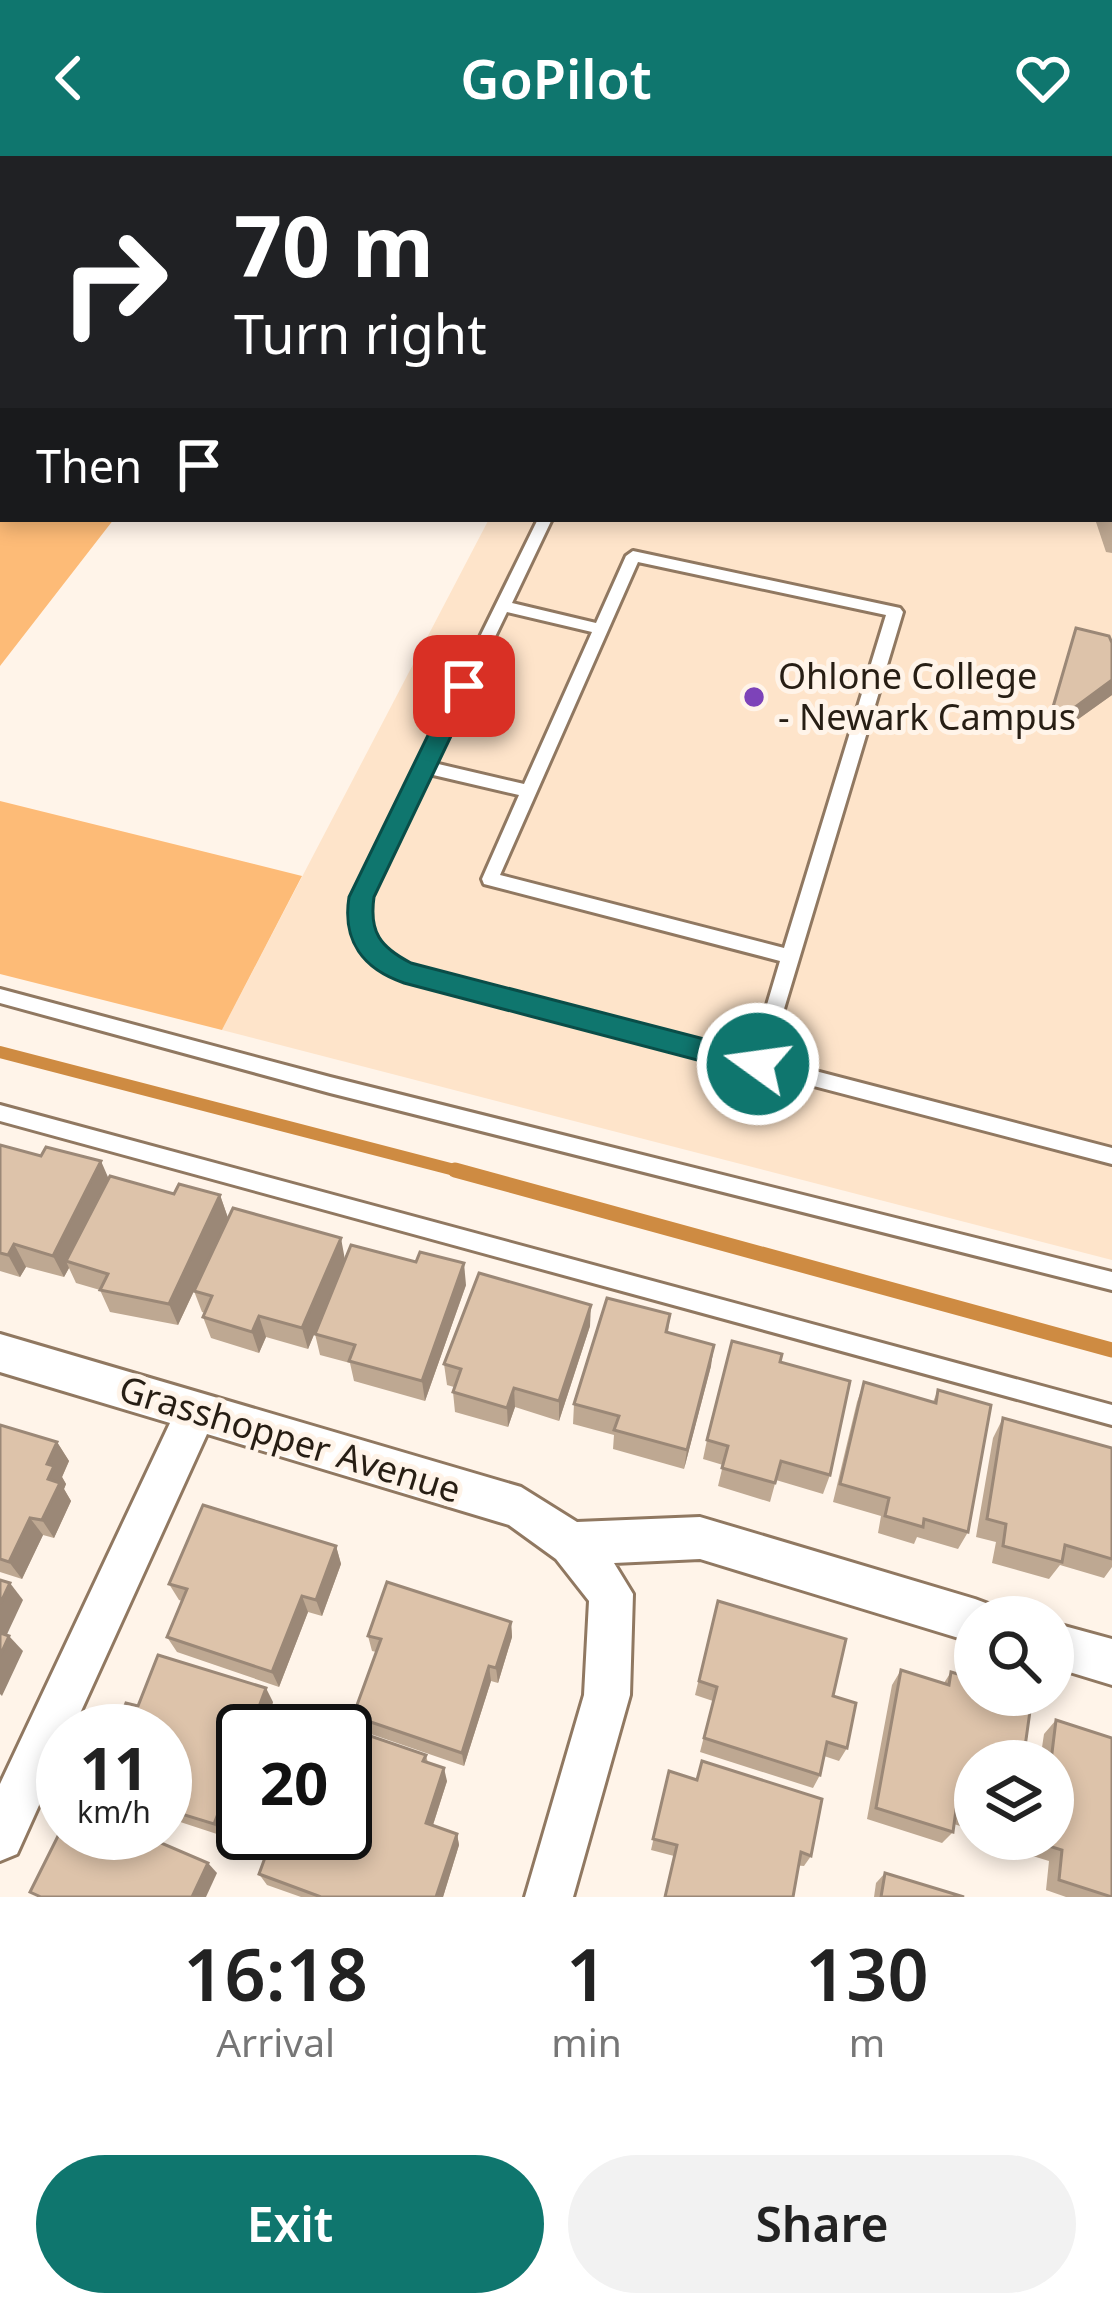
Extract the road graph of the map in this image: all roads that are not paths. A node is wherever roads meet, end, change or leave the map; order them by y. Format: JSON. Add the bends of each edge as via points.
{"nodes":[{"id":1,"x":544,"y":522,"type":"edge"},
{"id":2,"x":503,"y":606,"type":"junction"},
{"id":3,"x":601,"y":629,"type":"junction"},
{"id":4,"x":424,"y":767,"type":"junction"},
{"id":5,"x":529,"y":791,"type":"junction"},
{"id":6,"x":791,"y":957,"type":"junction"},
{"id":7,"x":0,"y":996,"type":"edge"},
{"id":8,"x":758,"y":1064,"type":"junction"},
{"id":9,"x":0,"y":1113,"type":"edge"},
{"id":10,"x":1112,"y":1156,"type":"edge"},
{"id":11,"x":1112,"y":1281,"type":"edge"},
{"id":12,"x":0,"y":1352,"type":"edge"},
{"id":13,"x":196,"y":1412,"type":"junction"},
{"id":14,"x":1112,"y":1415,"type":"edge"},
{"id":15,"x":571,"y":1544,"type":"junction"},
{"id":16,"x":954,"y":1615,"type":"edge"},
{"id":17,"x":1074,"y":1651,"type":"edge"},
{"id":18,"x":1112,"y":1662,"type":"edge"},
{"id":19,"x":0,"y":1837,"type":"edge"},
{"id":20,"x":549,"y":1897,"type":"edge"}],
"edges":[{"from":1,"to":2,"type":"lane"},
{"from":2,"to":3,"type":"lane"},
{"from":2,"to":4,"type":"lane"},
{"from":3,"to":5,"type":"lane"},
{"from":3,"to":6,"type":"lane","via":[[633,556],[895,612]]},
{"from":4,"to":5,"type":"lane"},
{"from":4,"to":8,"type":"lane","via":[[362,897],[364,943],[381,960]]},
{"from":5,"to":6,"type":"lane","via":[[490,879]]},
{"from":6,"to":8,"type":"lane"},
{"from":7,"to":11,"type":"lane"},
{"from":8,"to":10,"type":"lane"},
{"from":9,"to":14,"type":"lane"},
{"from":12,"to":13,"type":"street","name":"Grasshopper Avenue"},
{"from":13,"to":15,"type":"street","name":"Grasshopper Avenue","via":[[521,1508]]},
{"from":13,"to":19,"type":"street"},
{"from":15,"to":16,"type":"street","via":[[700,1538]]},
{"from":15,"to":20,"type":"street","name":"Grasshopper Avenue","via":[[610,1594],[607,1695]]},
{"from":17,"to":18,"type":"street"}]}
